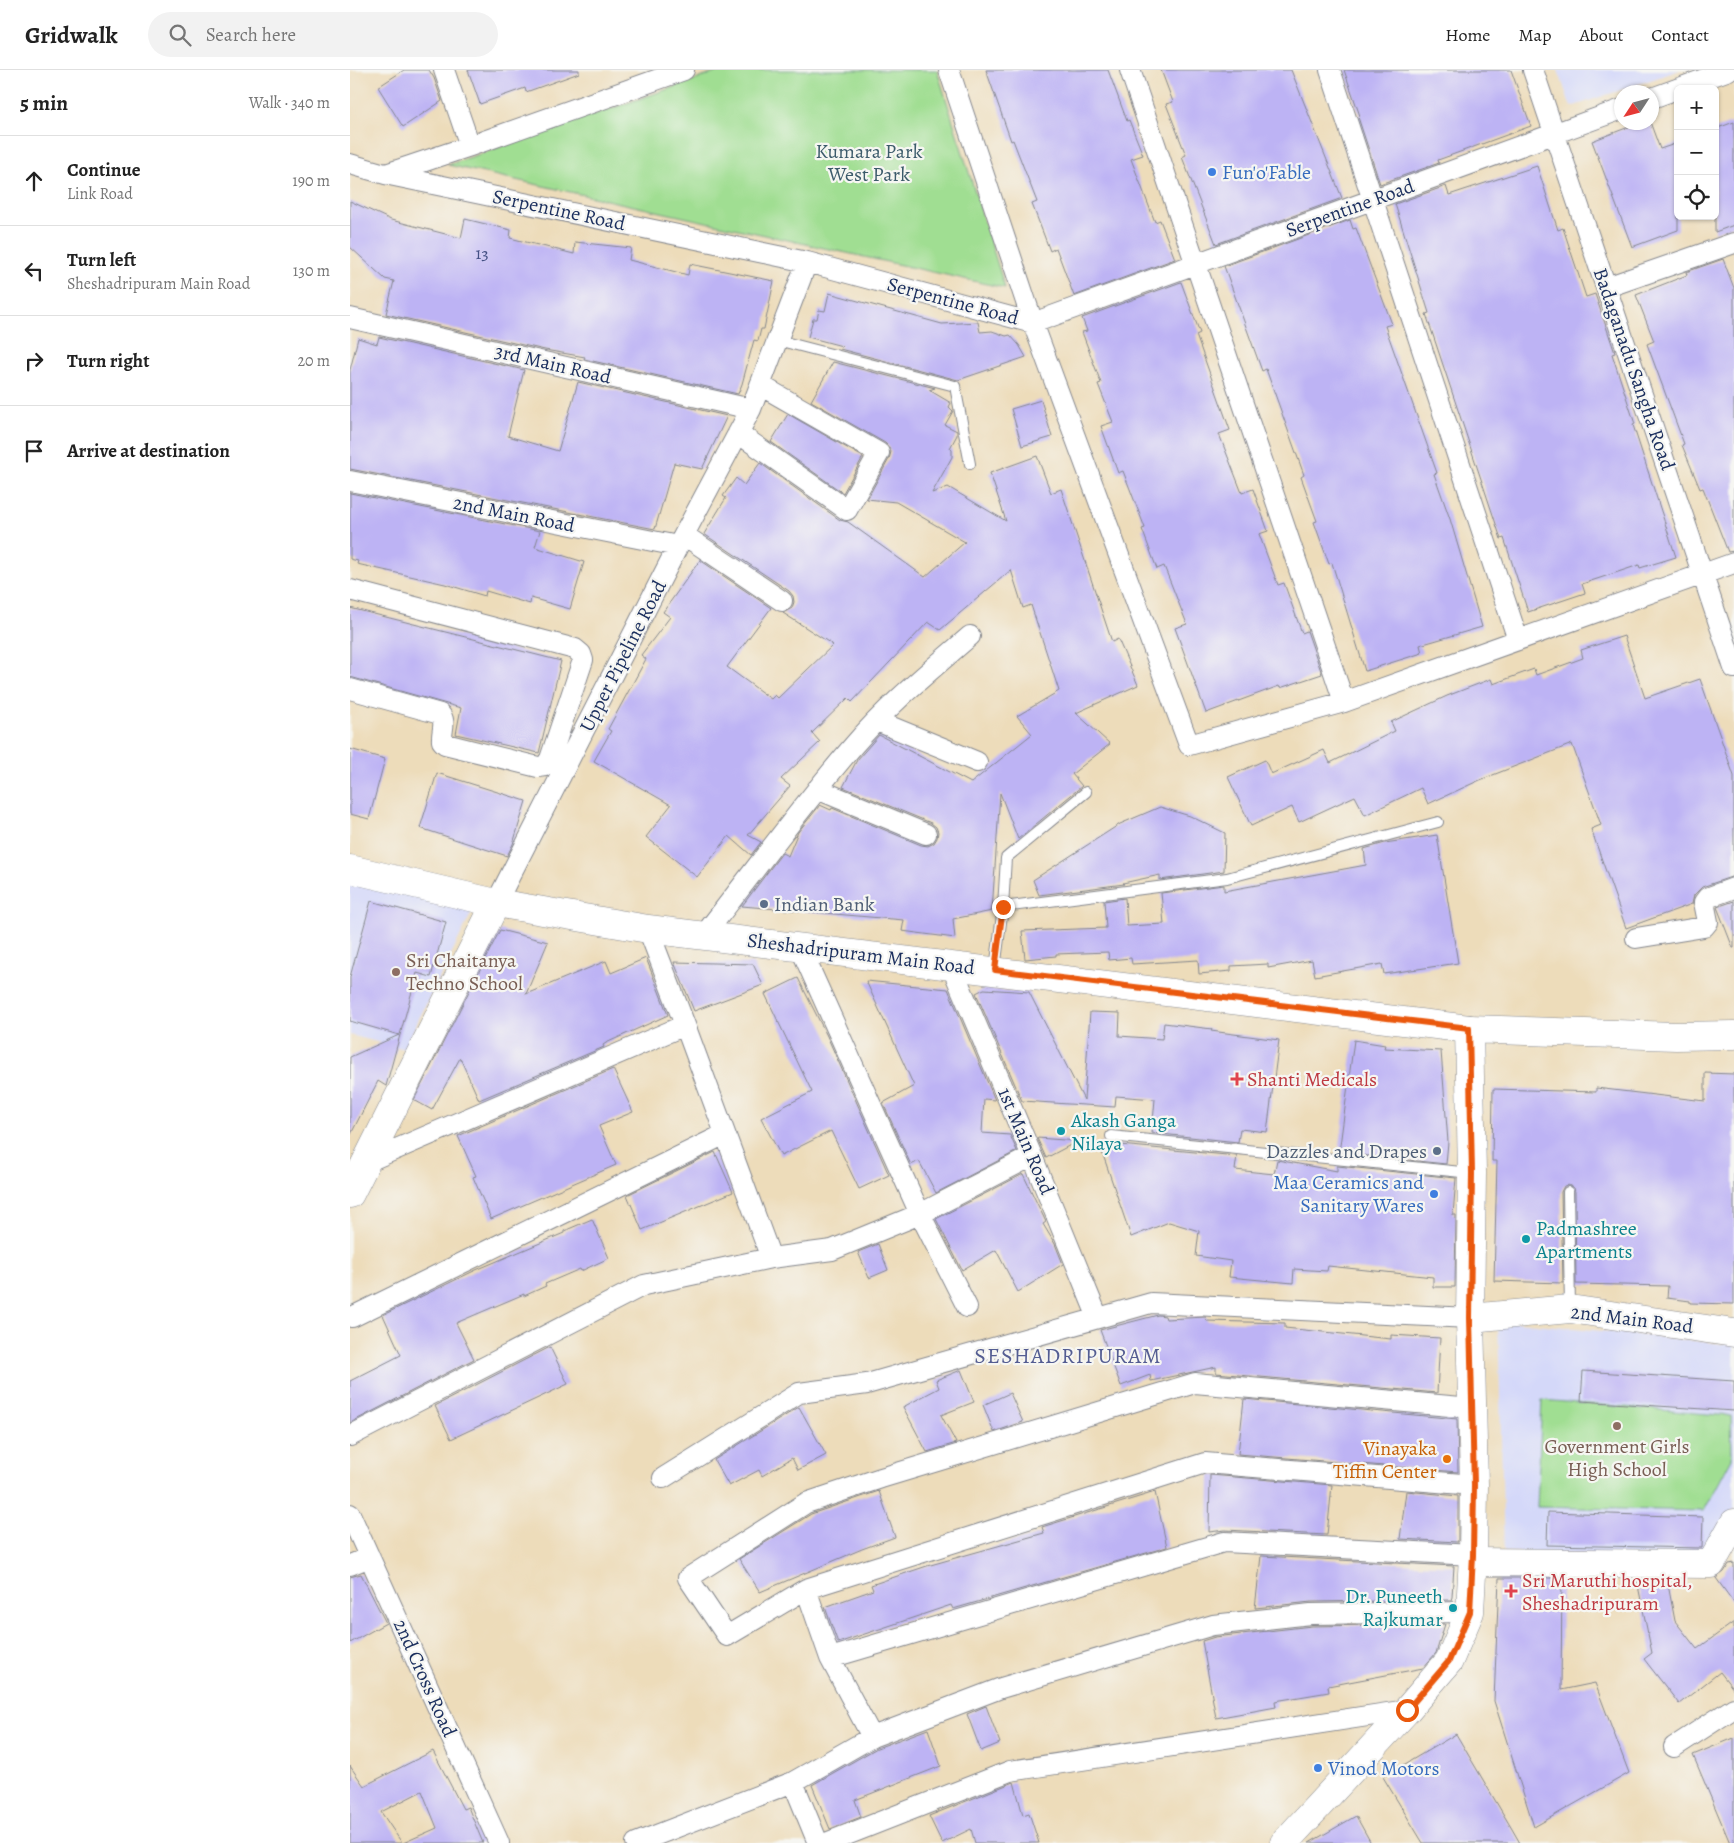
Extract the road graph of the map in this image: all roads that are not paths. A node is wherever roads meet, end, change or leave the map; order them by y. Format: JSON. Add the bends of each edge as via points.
{"nodes":[{"id":1,"x":444,"y":70,"type":"edge"},
{"id":2,"x":684,"y":70,"type":"edge"},
{"id":3,"x":949,"y":70,"type":"edge"},
{"id":4,"x":1130,"y":70,"type":"edge"},
{"id":5,"x":1330,"y":70,"type":"edge"},
{"id":6,"x":1533,"y":70,"type":"edge"},
{"id":7,"x":1729,"y":70,"type":"edge"},
{"id":8,"x":1659,"y":95,"type":"edge"},
{"id":9,"x":1614,"y":112,"type":"edge"},
{"id":10,"x":1555,"y":134,"type":"junction"},
{"id":11,"x":470,"y":146,"type":"junction"},
{"id":12,"x":350,"y":164,"type":"edge"},
{"id":13,"x":384,"y":174,"type":"junction"},
{"id":14,"x":1373,"y":200,"type":"junction"},
{"id":15,"x":1734,"y":244,"type":"edge"},
{"id":16,"x":807,"y":262,"type":"junction"},
{"id":17,"x":1194,"y":264,"type":"junction"},
{"id":18,"x":1607,"y":287,"type":"junction"},
{"id":19,"x":1033,"y":323,"type":"junction"},
{"id":20,"x":351,"y":324,"type":"edge"},
{"id":21,"x":777,"y":340,"type":"junction"},
{"id":22,"x":760,"y":385,"type":"junction"},
{"id":23,"x":751,"y":409,"type":"junction"},
{"id":24,"x":738,"y":433,"type":"junction"},
{"id":25,"x":970,"y":464,"type":"dead end"},
{"id":26,"x":350,"y":481,"type":"edge"},
{"id":27,"x":681,"y":541,"type":"junction"},
{"id":28,"x":1734,"y":563,"type":"edge"},
{"id":29,"x":1704,"y":574,"type":"junction"},
{"id":30,"x":350,"y":590,"type":"edge"},
{"id":31,"x":782,"y":601,"type":"dead end"},
{"id":32,"x":970,"y":636,"type":"dead end"},
{"id":33,"x":1518,"y":640,"type":"junction"},
{"id":34,"x":1734,"y":668,"type":"edge"},
{"id":35,"x":350,"y":689,"type":"edge"},
{"id":36,"x":1344,"y":702,"type":"junction"},
{"id":37,"x":877,"y":721,"type":"junction"},
{"id":38,"x":977,"y":762,"type":"dead end"},
{"id":39,"x":817,"y":789,"type":"junction"},
{"id":40,"x":1086,"y":792,"type":"dead end"},
{"id":41,"x":1438,"y":822,"type":"dead end"},
{"id":42,"x":926,"y":834,"type":"dead end"},
{"id":43,"x":350,"y":869,"type":"edge"},
{"id":44,"x":1734,"y":888,"type":"edge"},
{"id":45,"x":496,"y":903,"type":"junction"},
{"id":46,"x":1003,"y":907,"type":"junction"},
{"id":47,"x":648,"y":929,"type":"junction"},
{"id":48,"x":704,"y":935,"type":"junction"},
{"id":49,"x":1636,"y":938,"type":"dead end"},
{"id":50,"x":800,"y":947,"type":"junction"},
{"id":51,"x":951,"y":965,"type":"junction"},
{"id":52,"x":995,"y":970,"type":"junction"},
{"id":53,"x":686,"y":1025,"type":"junction"},
{"id":54,"x":1469,"y":1028,"type":"junction"},
{"id":55,"x":1734,"y":1036,"type":"edge"},
{"id":56,"x":724,"y":1134,"type":"junction"},
{"id":57,"x":1111,"y":1136,"type":"dead end"},
{"id":58,"x":1032,"y":1156,"type":"junction"},
{"id":59,"x":364,"y":1164,"type":"junction"},
{"id":60,"x":1472,"y":1173,"type":"junction"},
{"id":61,"x":1568,"y":1192,"type":"dead end"},
{"id":62,"x":350,"y":1194,"type":"edge"},
{"id":63,"x":920,"y":1214,"type":"junction"},
{"id":64,"x":771,"y":1258,"type":"junction"},
{"id":65,"x":967,"y":1306,"type":"dead end"},
{"id":66,"x":1570,"y":1309,"type":"junction"},
{"id":67,"x":352,"y":1317,"type":"dead end"},
{"id":68,"x":1098,"y":1318,"type":"junction"},
{"id":69,"x":1470,"y":1318,"type":"junction"},
{"id":70,"x":1734,"y":1333,"type":"edge"},
{"id":71,"x":1472,"y":1408,"type":"junction"},
{"id":72,"x":350,"y":1436,"type":"edge"},
{"id":73,"x":664,"y":1478,"type":"dead end"},
{"id":74,"x":1474,"y":1485,"type":"junction"},
{"id":75,"x":350,"y":1514,"type":"edge"},
{"id":76,"x":1734,"y":1523,"type":"edge"},
{"id":77,"x":370,"y":1557,"type":"junction"},
{"id":78,"x":1473,"y":1559,"type":"junction"},
{"id":79,"x":350,"y":1566,"type":"edge"},
{"id":80,"x":806,"y":1589,"type":"junction"},
{"id":81,"x":1470,"y":1612,"type":"junction"},
{"id":82,"x":830,"y":1658,"type":"junction"},
{"id":83,"x":1734,"y":1708,"type":"edge"},
{"id":84,"x":1407,"y":1710,"type":"junction"},
{"id":85,"x":872,"y":1737,"type":"junction"},
{"id":86,"x":1674,"y":1747,"type":"dead end"},
{"id":87,"x":793,"y":1782,"type":"junction"},
{"id":88,"x":499,"y":1843,"type":"edge"},
{"id":89,"x":636,"y":1843,"type":"edge"},
{"id":90,"x":818,"y":1843,"type":"edge"},
{"id":91,"x":826,"y":1843,"type":"edge"},
{"id":92,"x":1284,"y":1843,"type":"edge"}],
"edges":[{"from":1,"to":11,"type":"street"},
{"from":2,"to":11,"type":"street"},
{"from":3,"to":19,"type":"street"},
{"from":4,"to":17,"type":"street"},
{"from":5,"to":14,"type":"street"},
{"from":6,"to":10,"type":"street","name":"Badaganadu Sangha Road"},
{"from":7,"to":8,"type":"street"},
{"from":9,"to":10,"type":"street","name":"Serpentine Road"},
{"from":10,"to":14,"type":"street","name":"Serpentine Road"},
{"from":10,"to":18,"type":"street","name":"Badaganadu Sangha Road"},
{"from":11,"to":13,"type":"street"},
{"from":12,"to":13,"type":"street","name":"Serpentine Road"},
{"from":13,"to":16,"type":"street","name":"Serpentine Road"},
{"from":14,"to":17,"type":"street","name":"Serpentine Road"},
{"from":14,"to":33,"type":"street"},
{"from":15,"to":18,"type":"street"},
{"from":16,"to":19,"type":"street","name":"Serpentine Road"},
{"from":16,"to":21,"type":"street","name":"Upper Pipeline Road"},
{"from":17,"to":19,"type":"street","name":"Serpentine Road"},
{"from":17,"to":36,"type":"street"},
{"from":18,"to":29,"type":"street","name":"Badaganadu Sangha Road"},
{"from":19,"to":36,"type":"street","via":[[1189,745]]},
{"from":20,"to":23,"type":"street","name":"3rd Main Road"},
{"from":21,"to":22,"type":"street","name":"Upper Pipeline Road"},
{"from":21,"to":25,"type":"lane","via":[[955,386]]},
{"from":22,"to":23,"type":"street","name":"Upper Pipeline Road"},
{"from":22,"to":24,"type":"street","via":[[879,453],[847,510]]},
{"from":23,"to":24,"type":"street","name":"Upper Pipeline Road"},
{"from":24,"to":27,"type":"street","name":"Upper Pipeline Road"},
{"from":26,"to":27,"type":"street","name":"2nd Main Road"},
{"from":27,"to":31,"type":"street"},
{"from":27,"to":45,"type":"street","name":"Upper Pipeline Road"},
{"from":28,"to":29,"type":"street"},
{"from":29,"to":33,"type":"street"},
{"from":29,"to":34,"type":"street","name":"Badaganadu Sangha Road"},
{"from":30,"to":35,"type":"street","via":[[575,649],[583,660],[550,759],[545,766],[538,767],[445,744],[440,714]]},
{"from":32,"to":37,"type":"street"},
{"from":33,"to":36,"type":"street"},
{"from":37,"to":38,"type":"street"},
{"from":37,"to":39,"type":"street"},
{"from":39,"to":42,"type":"street"},
{"from":39,"to":48,"type":"street"},
{"from":40,"to":46,"type":"lane","via":[[1006,858]]},
{"from":41,"to":46,"type":"lane","via":[[1227,878]]},
{"from":43,"to":45,"type":"street","name":"Sheshadripuram Main Road"},
{"from":44,"to":49,"type":"street","via":[[1707,898],[1704,902],[1708,922],[1704,927]]},
{"from":45,"to":47,"type":"street","name":"Sheshadripuram Main Road"},
{"from":45,"to":59,"type":"street"},
{"from":46,"to":52,"type":"lane"},
{"from":47,"to":48,"type":"street","name":"Sheshadripuram Main Road"},
{"from":47,"to":53,"type":"street"},
{"from":48,"to":50,"type":"street","name":"Sheshadripuram Main Road"},
{"from":50,"to":51,"type":"street","name":"Sheshadripuram Main Road"},
{"from":50,"to":63,"type":"street"},
{"from":51,"to":52,"type":"street","name":"Sheshadripuram Main Road"},
{"from":51,"to":58,"type":"street","name":"1st Main Road"},
{"from":52,"to":54,"type":"street","name":"Sheshadripuram Main Road"},
{"from":53,"to":56,"type":"street"},
{"from":53,"to":59,"type":"street"},
{"from":54,"to":55,"type":"street","name":"Sheshadripuram Main Road"},
{"from":54,"to":60,"type":"street"},
{"from":56,"to":64,"type":"street"},
{"from":56,"to":67,"type":"street"},
{"from":57,"to":60,"type":"lane"},
{"from":58,"to":63,"type":"street"},
{"from":58,"to":68,"type":"street","name":"1st Main Road"},
{"from":59,"to":62,"type":"street"},
{"from":60,"to":69,"type":"street"},
{"from":61,"to":66,"type":"lane"},
{"from":63,"to":64,"type":"street","via":[[832,1250]]},
{"from":63,"to":65,"type":"street"},
{"from":64,"to":72,"type":"street","via":[[644,1285]]},
{"from":66,"to":69,"type":"street","name":"2nd Main Road"},
{"from":66,"to":70,"type":"street","name":"2nd Main Road"},
{"from":68,"to":69,"type":"street","via":[[1151,1304]]},
{"from":68,"to":73,"type":"street","via":[[867,1384],[799,1393]]},
{"from":69,"to":71,"type":"street"},
{"from":71,"to":74,"type":"street"},
{"from":71,"to":80,"type":"street","via":[[1195,1383],[806,1503],[688,1578],[727,1636]]},
{"from":74,"to":78,"type":"street"},
{"from":74,"to":80,"type":"street","via":[[1205,1463]]},
{"from":75,"to":77,"type":"street","name":"2nd Cross Road"},
{"from":76,"to":78,"type":"street","via":[[1711,1564]]},
{"from":77,"to":79,"type":"street"},
{"from":77,"to":88,"type":"street","name":"2nd Cross Road"},
{"from":78,"to":81,"type":"street"},
{"from":78,"to":82,"type":"street","via":[[1224,1542]]},
{"from":80,"to":82,"type":"street"},
{"from":81,"to":84,"type":"street","via":[[1449,1661]]},
{"from":81,"to":85,"type":"street","via":[[1311,1614],[1212,1625],[1000,1688]]},
{"from":82,"to":85,"type":"street"},
{"from":83,"to":86,"type":"street"},
{"from":84,"to":91,"type":"street","via":[[1010,1771]]},
{"from":84,"to":92,"type":"street"},
{"from":85,"to":87,"type":"street"},
{"from":87,"to":89,"type":"street"},
{"from":87,"to":90,"type":"street"}]}
